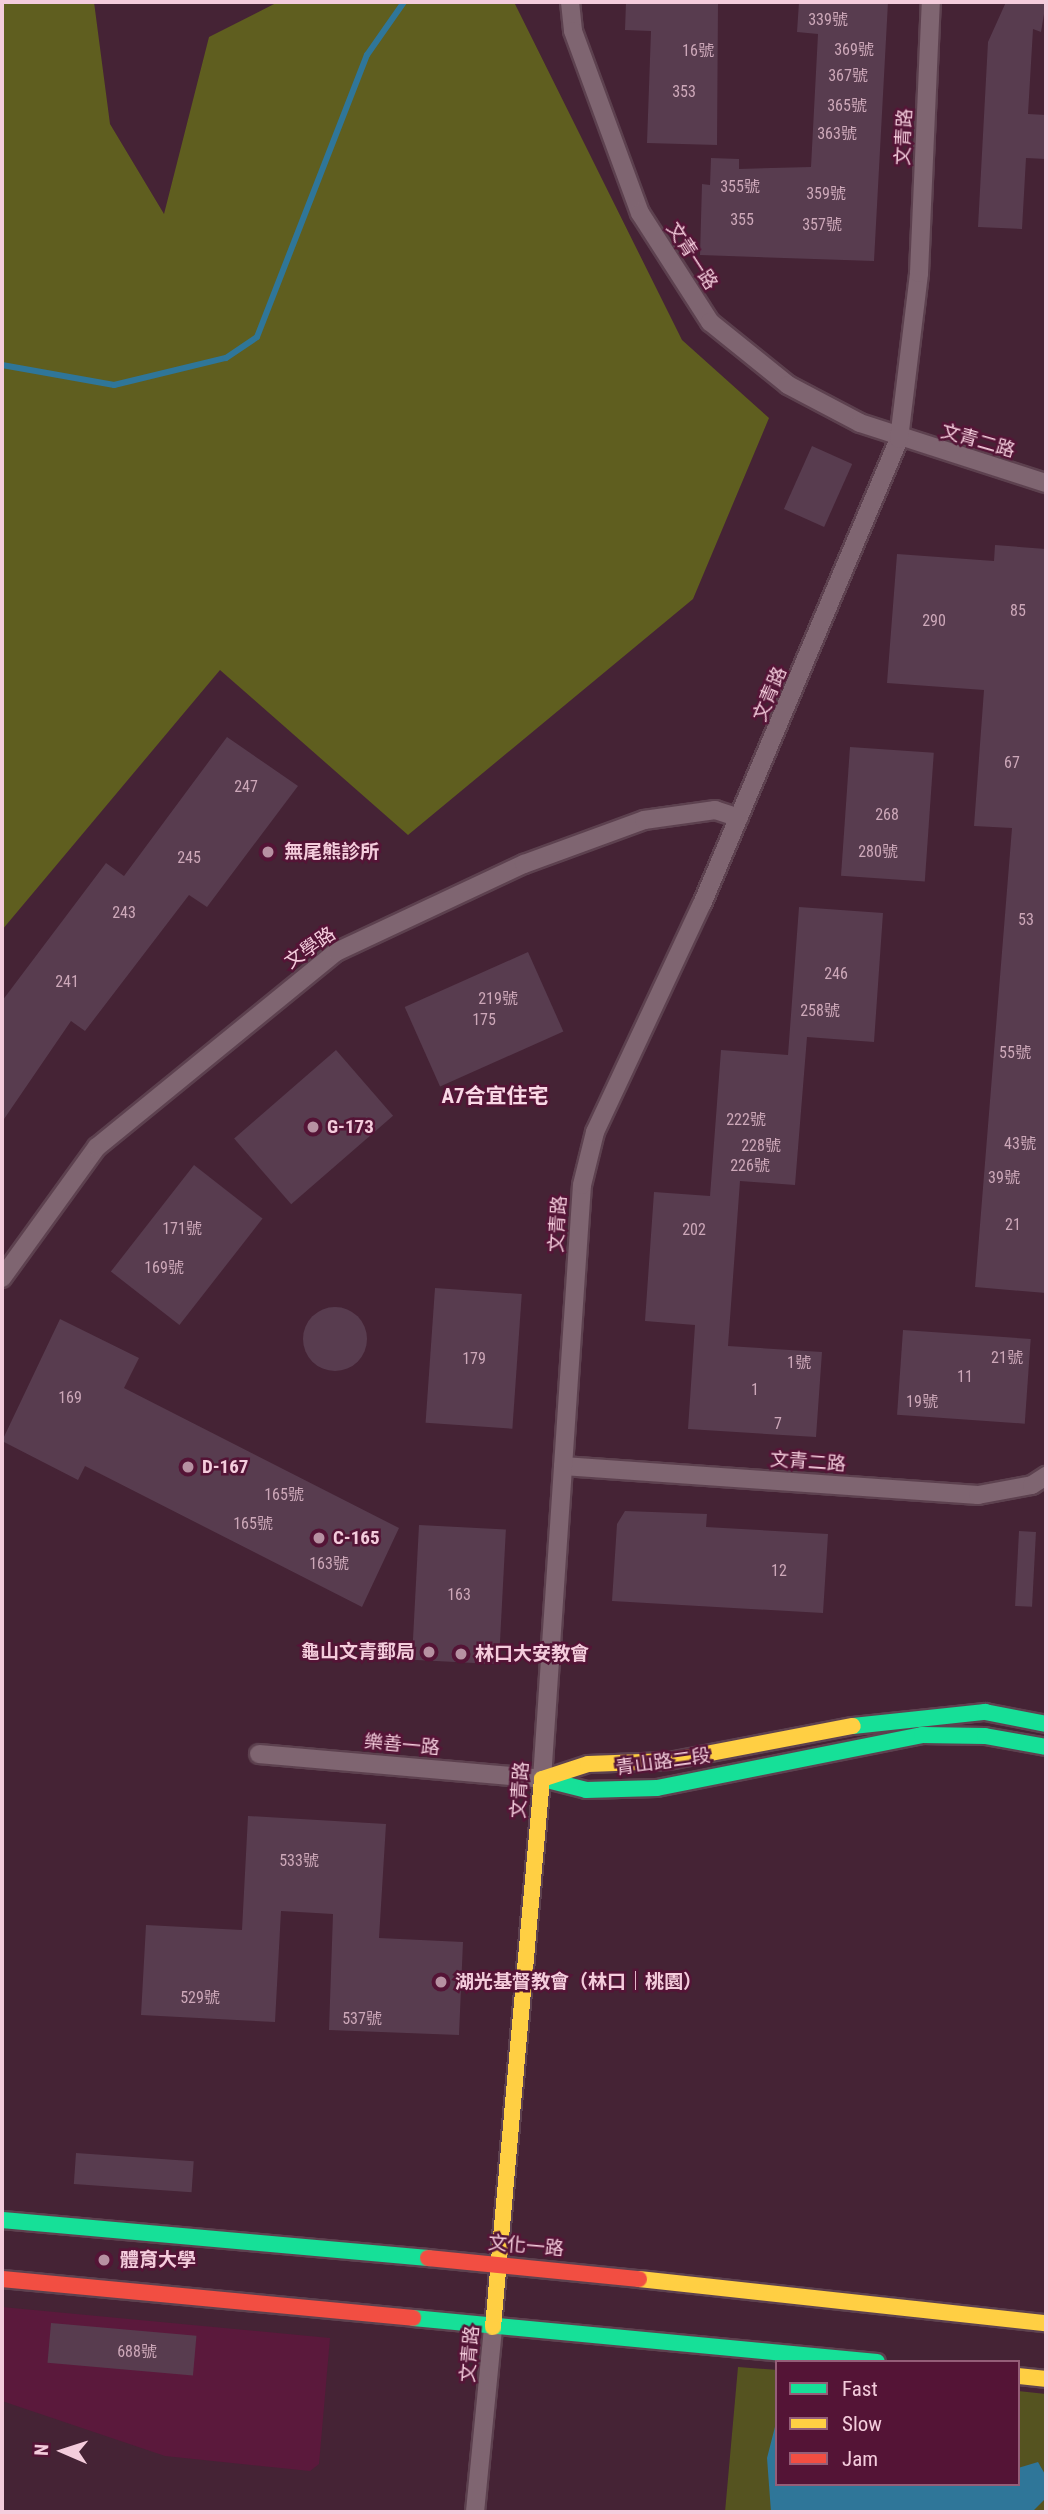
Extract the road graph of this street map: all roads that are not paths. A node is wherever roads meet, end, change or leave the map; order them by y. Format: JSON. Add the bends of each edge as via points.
{"nodes":[{"id":1,"x":570,"y":2,"type":"edge"},
{"id":2,"x":931,"y":2,"type":"edge"},
{"id":3,"x":899,"y":439,"type":"junction"},
{"id":4,"x":1046,"y":483,"type":"edge"},
{"id":5,"x":739,"y":818,"type":"junction"},
{"id":6,"x":2,"y":1278,"type":"edge"},
{"id":7,"x":563,"y":1466,"type":"junction"},
{"id":8,"x":1046,"y":1476,"type":"edge"},
{"id":9,"x":1046,"y":1724,"type":"edge"},
{"id":10,"x":1046,"y":1747,"type":"edge"},
{"id":11,"x":259,"y":1754,"type":"dead end"},
{"id":12,"x":542,"y":1779,"type":"junction"},
{"id":13,"x":2,"y":2220,"type":"edge"},
{"id":14,"x":498,"y":2264,"type":"junction"},
{"id":15,"x":2,"y":2279,"type":"edge"},
{"id":16,"x":1046,"y":2323,"type":"edge"},
{"id":17,"x":493,"y":2327,"type":"junction"},
{"id":18,"x":855,"y":2360,"type":"edge"},
{"id":19,"x":1020,"y":2376,"type":"edge"},
{"id":20,"x":1046,"y":2379,"type":"edge"},
{"id":21,"x":475,"y":2512,"type":"edge"}],
"edges":[{"from":1,"to":3,"type":"street","name":"文青一路","via":[[573,32],[639,213],[710,322],[788,385]]},
{"from":2,"to":3,"type":"street","name":"文青路","via":[[919,272]]},
{"from":3,"to":4,"type":"street","name":"文青二路"},
{"from":3,"to":5,"type":"street","name":"文青路"},
{"from":5,"to":6,"type":"street","name":"文學路","via":[[715,810],[644,820],[524,864],[336,952],[97,1147]]},
{"from":5,"to":7,"type":"street","name":"文青路","via":[[595,1132],[582,1185]]},
{"from":7,"to":8,"type":"street","name":"文青二路","via":[[978,1495],[1032,1485]]},
{"from":7,"to":12,"type":"street","name":"文青路"},
{"from":9,"to":12,"type":"street","name":"青山路二段","via":[[985,1712],[910,1715],[669,1761],[588,1763]]},
{"from":10,"to":12,"type":"street","name":"青山路二段","via":[[985,1736],[922,1735],[657,1787],[586,1790]]},
{"from":11,"to":12,"type":"street","name":"樂善一路"},
{"from":12,"to":14,"type":"street","name":"文青路"},
{"from":13,"to":14,"type":"street","name":"文化一路"},
{"from":14,"to":16,"type":"street","name":"文化一路"},
{"from":14,"to":17,"type":"street","name":"文青路"},
{"from":15,"to":17,"type":"street"},
{"from":17,"to":18,"type":"street"},
{"from":17,"to":21,"type":"street","name":"文青路"},
{"from":19,"to":20,"type":"street"}]}
